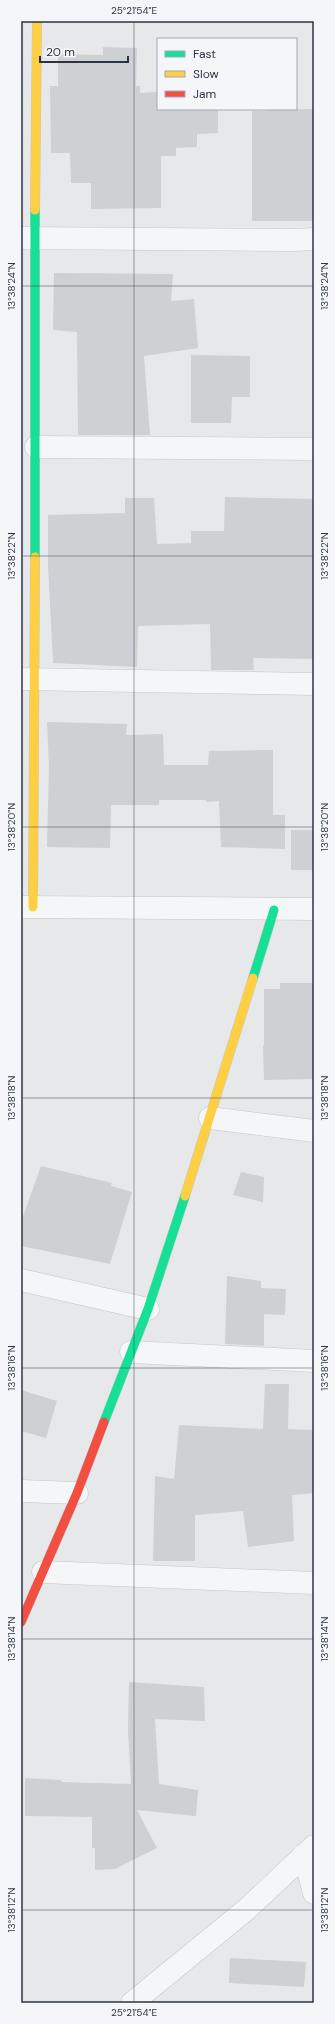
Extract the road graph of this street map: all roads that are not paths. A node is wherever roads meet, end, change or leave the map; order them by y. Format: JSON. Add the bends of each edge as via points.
{"nodes":[{"id":1,"x":37,"y":21,"type":"edge"},
{"id":2,"x":28,"y":238,"type":"edge"},
{"id":3,"x":314,"y":239,"type":"edge"},
{"id":4,"x":36,"y":447,"type":"junction"},
{"id":5,"x":314,"y":449,"type":"edge"},
{"id":6,"x":27,"y":679,"type":"edge"},
{"id":7,"x":314,"y":684,"type":"edge"},
{"id":8,"x":27,"y":907,"type":"edge"},
{"id":9,"x":274,"y":910,"type":"junction"},
{"id":10,"x":314,"y":910,"type":"edge"},
{"id":11,"x":210,"y":1118,"type":"junction"},
{"id":12,"x":314,"y":1131,"type":"edge"},
{"id":13,"x":21,"y":1280,"type":"edge"},
{"id":14,"x":148,"y":1309,"type":"junction"},
{"id":15,"x":131,"y":1352,"type":"junction"},
{"id":16,"x":314,"y":1361,"type":"edge"},
{"id":17,"x":21,"y":1491,"type":"edge"},
{"id":18,"x":77,"y":1493,"type":"junction"},
{"id":19,"x":43,"y":1572,"type":"junction"},
{"id":20,"x":314,"y":1584,"type":"edge"},
{"id":21,"x":21,"y":1622,"type":"edge"},
{"id":22,"x":309,"y":1850,"type":"edge"},
{"id":23,"x":314,"y":1893,"type":"edge"},
{"id":24,"x":132,"y":2003,"type":"edge"}],
"edges":[{"from":1,"to":2,"type":"street"},
{"from":2,"to":3,"type":"street"},
{"from":2,"to":4,"type":"street"},
{"from":4,"to":5,"type":"street"},
{"from":4,"to":6,"type":"street"},
{"from":6,"to":7,"type":"street"},
{"from":6,"to":8,"type":"street"},
{"from":8,"to":9,"type":"street"},
{"from":9,"to":10,"type":"street"},
{"from":9,"to":11,"type":"street"},
{"from":11,"to":12,"type":"street"},
{"from":11,"to":14,"type":"street"},
{"from":13,"to":14,"type":"street"},
{"from":14,"to":15,"type":"street"},
{"from":15,"to":16,"type":"street"},
{"from":15,"to":18,"type":"street"},
{"from":17,"to":18,"type":"street"},
{"from":18,"to":19,"type":"street"},
{"from":19,"to":20,"type":"street"},
{"from":19,"to":21,"type":"street"},
{"from":22,"to":23,"type":"street"},
{"from":22,"to":24,"type":"street","via":[[247,1909]]}]}
